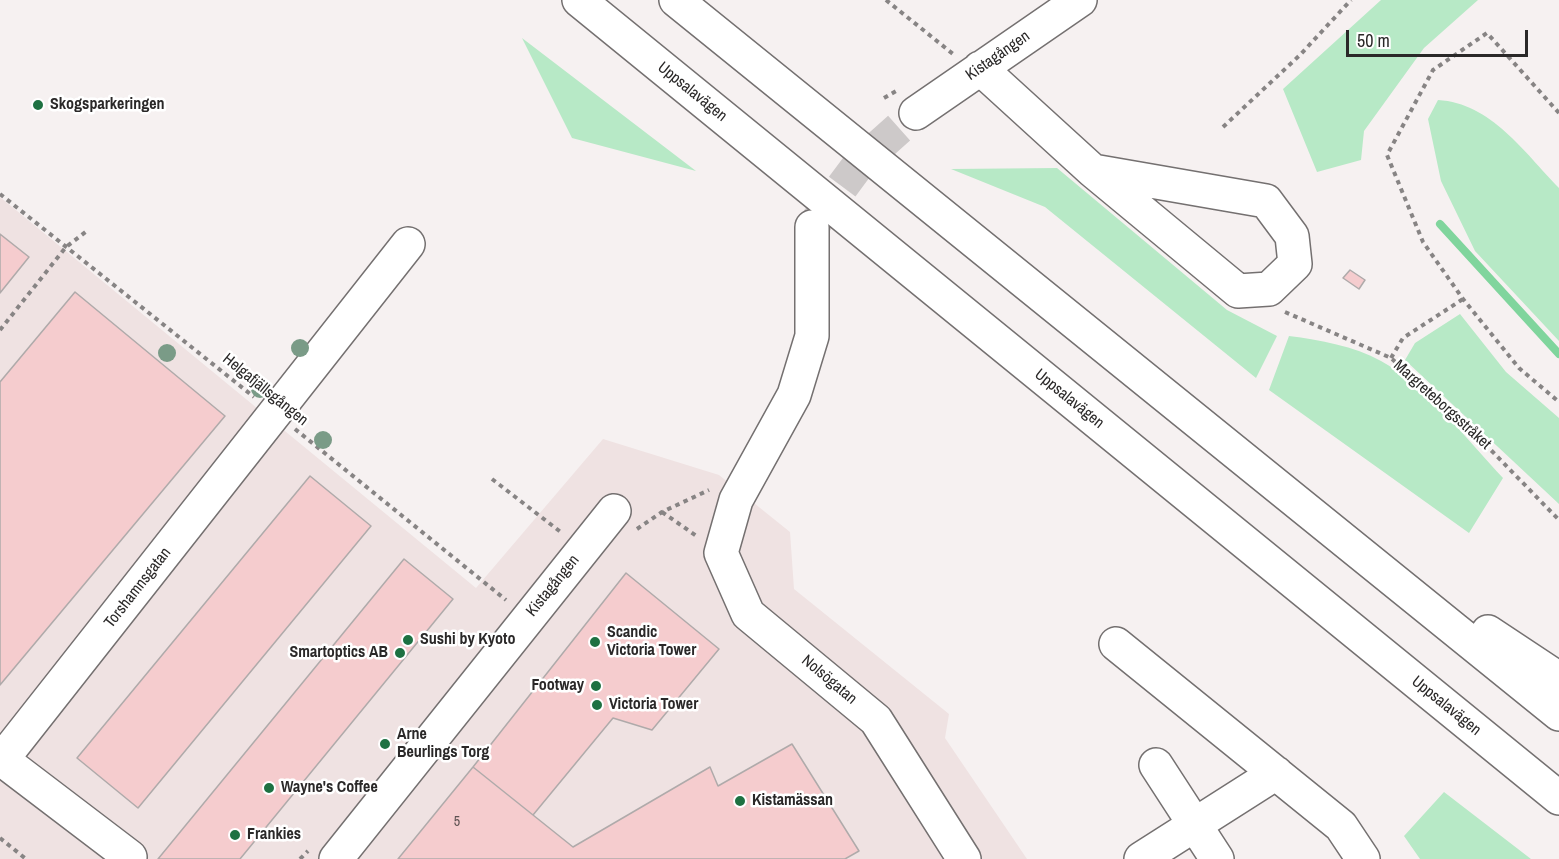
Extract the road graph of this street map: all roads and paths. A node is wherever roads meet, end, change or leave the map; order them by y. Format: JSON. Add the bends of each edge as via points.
{"nodes":[{"id":1,"x":579,"y":0,"type":"edge"},
{"id":2,"x":676,"y":0,"type":"edge"},
{"id":3,"x":886,"y":0,"type":"edge"},
{"id":4,"x":1080,"y":0,"type":"edge"},
{"id":5,"x":1351,"y":0,"type":"edge"},
{"id":6,"x":968,"y":62,"type":"junction"},
{"id":7,"x":916,"y":113,"type":"tunnel mouth"},
{"id":8,"x":1559,"y":113,"type":"edge"},
{"id":9,"x":1223,"y":127,"type":"dead end"},
{"id":10,"x":1093,"y":171,"type":"junction"},
{"id":11,"x":0,"y":194,"type":"edge"},
{"id":12,"x":812,"y":227,"type":"tunnel mouth"},
{"id":13,"x":88,"y":230,"type":"dead end"},
{"id":14,"x":408,"y":244,"type":"dead end"},
{"id":15,"x":66,"y":247,"type":"junction"},
{"id":16,"x":1463,"y":299,"type":"junction"},
{"id":17,"x":1282,"y":310,"type":"dead end"},
{"id":18,"x":0,"y":330,"type":"edge"},
{"id":19,"x":1391,"y":358,"type":"junction"},
{"id":20,"x":1559,"y":402,"type":"edge"},
{"id":21,"x":276,"y":414,"type":"junction"},
{"id":22,"x":492,"y":479,"type":"dead end"},
{"id":23,"x":614,"y":511,"type":"dead end"},
{"id":24,"x":662,"y":512,"type":"dead end"},
{"id":25,"x":1559,"y":520,"type":"edge"},
{"id":26,"x":566,"y":537,"type":"dead end"},
{"id":27,"x":1342,"y":537,"type":"junction"},
{"id":28,"x":721,"y":553,"type":"junction"},
{"id":29,"x":514,"y":606,"type":"dead end"},
{"id":30,"x":1116,"y":644,"type":"dead end"},
{"id":31,"x":1559,"y":679,"type":"edge"},
{"id":32,"x":1559,"y":714,"type":"edge"},
{"id":33,"x":1,"y":760,"type":"edge"},
{"id":34,"x":1156,"y":765,"type":"dead end"},
{"id":35,"x":1276,"y":773,"type":"junction"},
{"id":36,"x":1559,"y":798,"type":"edge"},
{"id":37,"x":1194,"y":824,"type":"junction"},
{"id":38,"x":0,"y":838,"type":"edge"},
{"id":39,"x":130,"y":857,"type":"dead end"},
{"id":40,"x":26,"y":859,"type":"edge"},
{"id":41,"x":336,"y":859,"type":"edge"},
{"id":42,"x":964,"y":859,"type":"edge"},
{"id":43,"x":1142,"y":859,"type":"edge"},
{"id":44,"x":1217,"y":859,"type":"edge"},
{"id":45,"x":1363,"y":859,"type":"edge"}],
"edges":[{"from":1,"to":36,"type":"main road","name":"Uppsalavägen"},
{"from":2,"to":27,"type":"main road"},
{"from":3,"to":6,"type":"path"},
{"from":4,"to":6,"type":"main road","name":"Kistagången"},
{"from":5,"to":9,"type":"path","via":[[1300,55]]},
{"from":6,"to":7,"type":"main road","name":"Kistagången"},
{"from":6,"to":10,"type":"main road"},
{"from":8,"to":16,"type":"path","via":[[1487,33],[1433,70],[1387,155],[1424,242]]},
{"from":10,"to":10,"type":"main road","via":[[1238,291],[1269,289],[1295,264],[1293,236],[1266,201]]},
{"from":11,"to":15,"type":"path","name":"Helgafjällsgången"},
{"from":12,"to":28,"type":"main road","via":[[812,336],[794,395],[736,500]]},
{"from":13,"to":15,"type":"path"},
{"from":14,"to":21,"type":"main road","name":"Torshamnsgatan"},
{"from":15,"to":18,"type":"path"},
{"from":15,"to":21,"type":"path","name":"Helgafjällsgången"},
{"from":16,"to":19,"type":"path","via":[[1403,338]]},
{"from":16,"to":20,"type":"path","via":[[1520,368]]},
{"from":17,"to":19,"type":"path","name":"Margreteborgsstråket"},
{"from":19,"to":25,"type":"path","name":"Margreteborgsstråket","via":[[1485,444]]},
{"from":21,"to":29,"type":"path","name":"Helgafjällsgången"},
{"from":21,"to":33,"type":"main road","name":"Torshamnsgatan"},
{"from":22,"to":26,"type":"path"},
{"from":23,"to":41,"type":"main road","name":"Kistagången"},
{"from":24,"to":28,"type":"path"},
{"from":27,"to":31,"type":"main road"},
{"from":27,"to":32,"type":"main road"},
{"from":28,"to":42,"type":"main road","name":"Nolsögatan","via":[[748,614],[876,720]]},
{"from":30,"to":35,"type":"main road"},
{"from":33,"to":39,"type":"main road"},
{"from":34,"to":37,"type":"main road"},
{"from":35,"to":37,"type":"main road"},
{"from":35,"to":45,"type":"main road","via":[[1341,826]]},
{"from":37,"to":43,"type":"main road"},
{"from":37,"to":44,"type":"main road"},
{"from":38,"to":40,"type":"path"}]}
